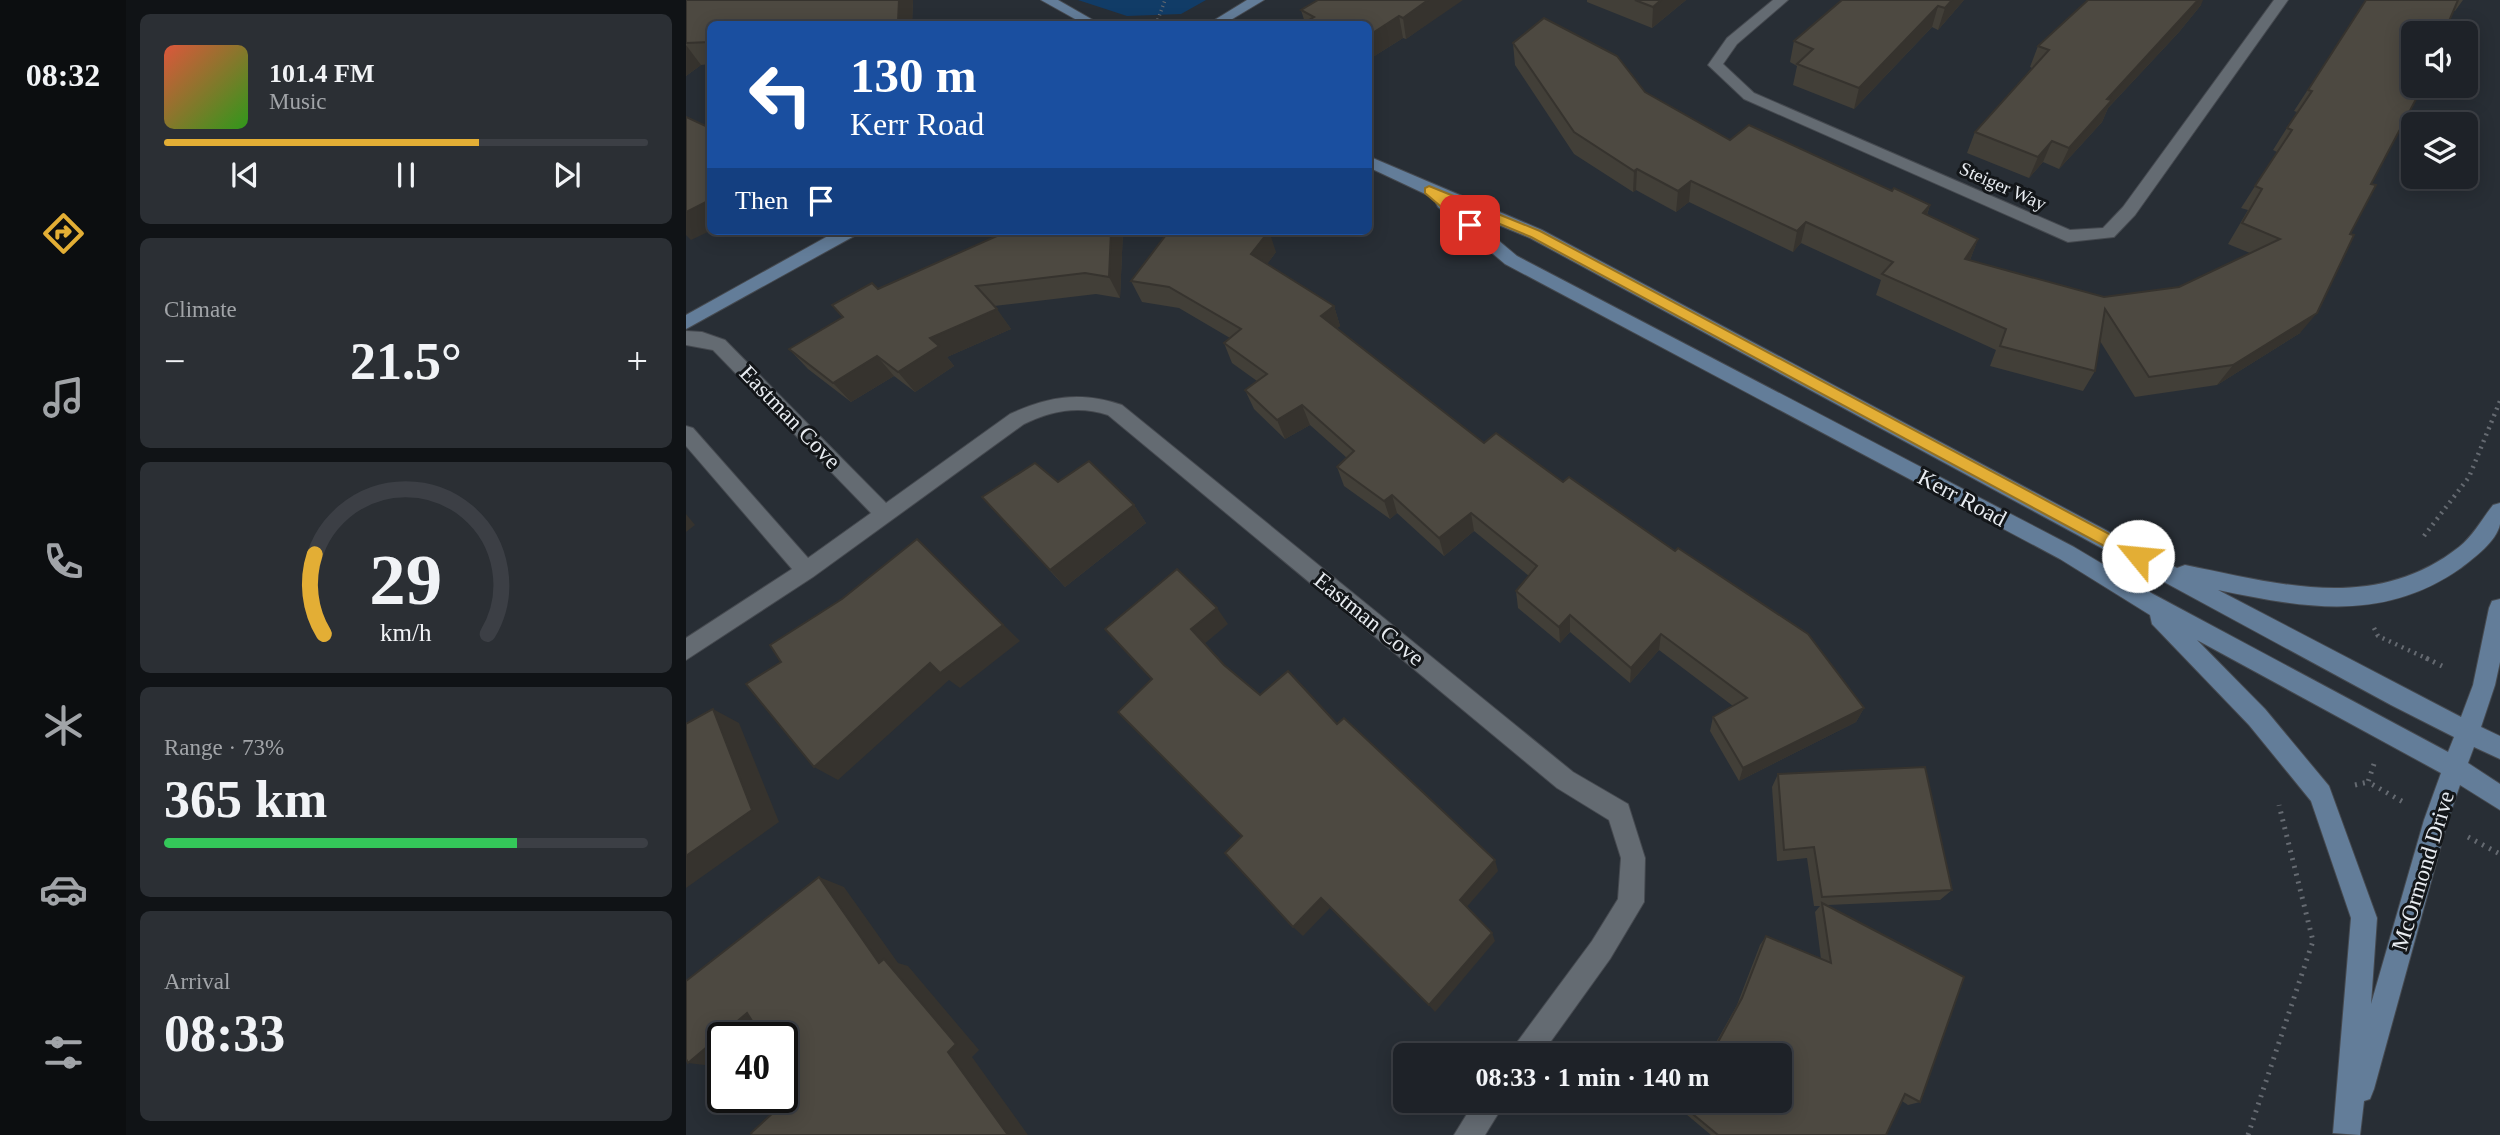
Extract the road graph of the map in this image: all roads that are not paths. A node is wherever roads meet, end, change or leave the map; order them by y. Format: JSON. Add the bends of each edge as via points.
{"nodes":[{"id":1,"x":1048,"y":0,"type":"edge"},
{"id":2,"x":1257,"y":0,"type":"edge"},
{"id":3,"x":1781,"y":0,"type":"edge"},
{"id":4,"x":2281,"y":0,"type":"edge"},
{"id":5,"x":1087,"y":21,"type":"edge"},
{"id":6,"x":1220,"y":21,"type":"edge"},
{"id":7,"x":1372,"y":163,"type":"edge"},
{"id":8,"x":1429,"y":190,"type":"junction"},
{"id":9,"x":843,"y":235,"type":"edge"},
{"id":10,"x":686,"y":323,"type":"edge"},
{"id":11,"x":686,"y":338,"type":"edge"},
{"id":12,"x":686,"y":433,"type":"edge"},
{"id":13,"x":2500,"y":512,"type":"edge"},
{"id":14,"x":884,"y":514,"type":"junction"},
{"id":15,"x":2162,"y":569,"type":"junction"},
{"id":16,"x":806,"y":570,"type":"junction"},
{"id":17,"x":2145,"y":601,"type":"junction"},
{"id":18,"x":2500,"y":608,"type":"edge"},
{"id":19,"x":686,"y":650,"type":"edge"},
{"id":20,"x":2468,"y":731,"type":"junction"},
{"id":21,"x":2500,"y":748,"type":"edge"},
{"id":22,"x":2455,"y":768,"type":"junction"},
{"id":23,"x":2500,"y":798,"type":"edge"},
{"id":24,"x":1534,"y":1043,"type":"edge"},
{"id":25,"x":1484,"y":1113,"type":"edge"},
{"id":26,"x":2347,"y":1134,"type":"edge"},
{"id":27,"x":1468,"y":1135,"type":"edge"}],
"edges":[{"from":1,"to":5,"type":"street"},
{"from":2,"to":6,"type":"street"},
{"from":3,"to":4,"type":"street","name":"Steiger Way","via":[[1731,41],[1714,65],[1749,96],[2068,236],[2108,233],[2129,211]]},
{"from":7,"to":8,"type":"street","name":"Kerr Road"},
{"from":8,"to":15,"type":"street","name":"Kerr Road","via":[[1536,234]]},
{"from":8,"to":17,"type":"street","name":"Kerr Road","via":[[1511,260],[2067,553]]},
{"from":9,"to":10,"type":"street"},
{"from":11,"to":14,"type":"street","name":"Eastman Cove","via":[[719,345]]},
{"from":12,"to":16,"type":"street"},
{"from":13,"to":15,"type":"street","via":[[2467,552],[2418,584],[2360,600],[2278,592]]},
{"from":14,"to":16,"type":"street","name":"Eastman Cove"},
{"from":14,"to":24,"type":"street","name":"Eastman Cove","via":[[1017,419],[1068,401],[1097,402],[1115,410],[1565,780],[1619,812],[1633,858],[1631,902]]},
{"from":15,"to":20,"type":"street","name":"Kerr Road"},
{"from":16,"to":19,"type":"street","name":"Eastman Cove"},
{"from":17,"to":22,"type":"street","name":"Kerr Road"},
{"from":17,"to":26,"type":"street","via":[[2257,717],[2321,794],[2364,919]]},
{"from":18,"to":20,"type":"street","name":"McOrmond Drive","via":[[2484,685]]},
{"from":20,"to":21,"type":"street","name":"Kerr Road"},
{"from":20,"to":22,"type":"street","name":"McOrmond Drive"},
{"from":22,"to":23,"type":"street","name":"Kerr Road"},
{"from":22,"to":26,"type":"street","name":"McOrmond Drive","via":[[2436,820]]},
{"from":25,"to":27,"type":"street"}]}
